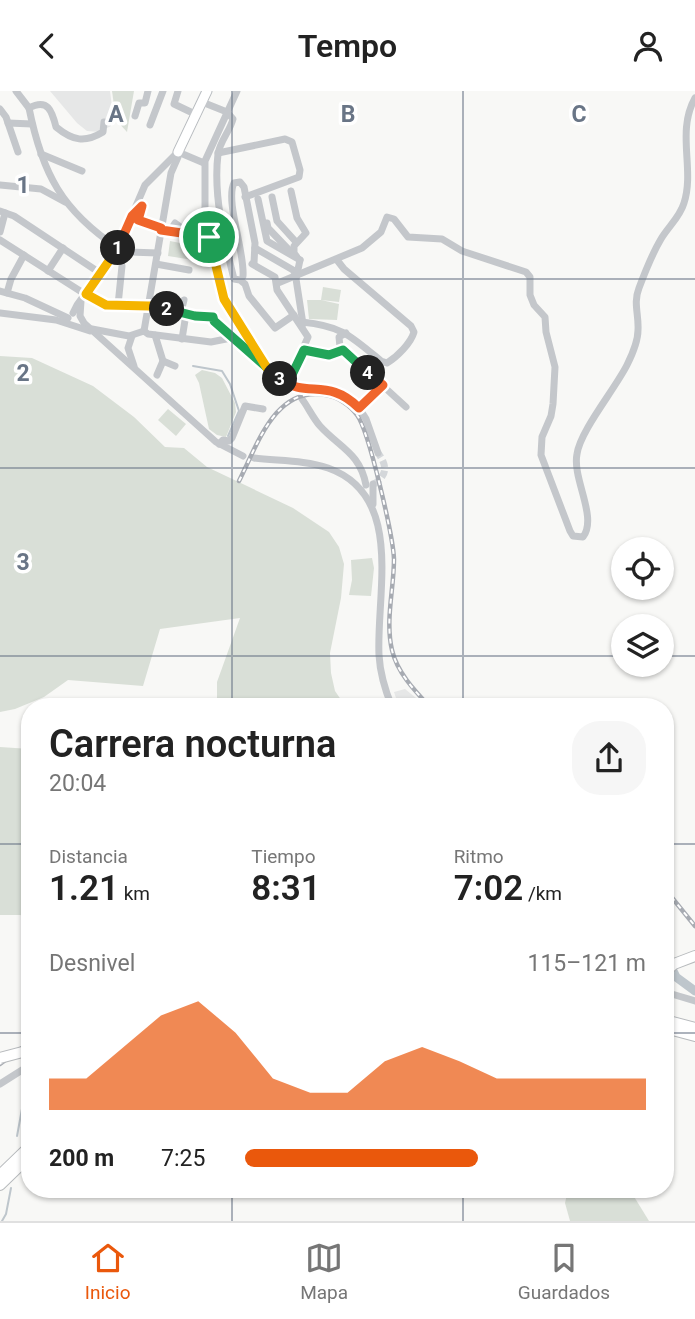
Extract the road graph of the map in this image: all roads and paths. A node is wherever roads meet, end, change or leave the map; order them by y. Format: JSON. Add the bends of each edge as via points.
{"nodes":[{"id":1,"x":16,"y":91,"type":"edge"},
{"id":2,"x":148,"y":91,"type":"edge"},
{"id":3,"x":163,"y":91,"type":"edge"},
{"id":4,"x":178,"y":91,"type":"edge"},
{"id":5,"x":207,"y":91,"type":"edge"},
{"id":6,"x":237,"y":91,"type":"edge"},
{"id":7,"x":695,"y":98,"type":"edge"},
{"id":8,"x":202,"y":102,"type":"junction"},
{"id":9,"x":29,"y":108,"type":"junction"},
{"id":10,"x":0,"y":109,"type":"edge"},
{"id":11,"x":227,"y":112,"type":"junction"},
{"id":12,"x":197,"y":115,"type":"junction"},
{"id":13,"x":135,"y":116,"type":"dead end"},
{"id":14,"x":104,"y":122,"type":"dead end"},
{"id":15,"x":8,"y":123,"type":"junction"},
{"id":16,"x":32,"y":124,"type":"junction"},
{"id":17,"x":150,"y":125,"type":"dead end"},
{"id":18,"x":18,"y":152,"type":"dead end"},
{"id":19,"x":178,"y":152,"type":"junction"},
{"id":20,"x":218,"y":153,"type":"junction"},
{"id":21,"x":41,"y":154,"type":"junction"},
{"id":22,"x":204,"y":163,"type":"junction"},
{"id":23,"x":163,"y":166,"type":"junction"},
{"id":24,"x":82,"y":171,"type":"dead end"},
{"id":25,"x":171,"y":173,"type":"junction"},
{"id":26,"x":0,"y":185,"type":"edge"},
{"id":27,"x":291,"y":191,"type":"dead end"},
{"id":28,"x":245,"y":197,"type":"junction"},
{"id":29,"x":68,"y":204,"type":"junction"},
{"id":30,"x":3,"y":212,"type":"edge"},
{"id":31,"x":275,"y":212,"type":"junction"},
{"id":32,"x":265,"y":214,"type":"junction"},
{"id":33,"x":131,"y":219,"type":"junction"},
{"id":34,"x":276,"y":222,"type":"junction"},
{"id":35,"x":286,"y":227,"type":"junction"},
{"id":36,"x":161,"y":229,"type":"junction"},
{"id":37,"x":268,"y":229,"type":"junction"},
{"id":38,"x":170,"y":231,"type":"junction"},
{"id":39,"x":0,"y":232,"type":"edge"},
{"id":40,"x":209,"y":235,"type":"junction"},
{"id":41,"x":266,"y":239,"type":"junction"},
{"id":42,"x":0,"y":240,"type":"edge"},
{"id":43,"x":297,"y":242,"type":"junction"},
{"id":44,"x":256,"y":247,"type":"junction"},
{"id":45,"x":118,"y":248,"type":"junction"},
{"id":46,"x":61,"y":251,"type":"junction"},
{"id":47,"x":294,"y":251,"type":"junction"},
{"id":48,"x":129,"y":252,"type":"dead end"},
{"id":49,"x":158,"y":253,"type":"junction"},
{"id":50,"x":24,"y":254,"type":"junction"},
{"id":51,"x":300,"y":260,"type":"junction"},
{"id":52,"x":337,"y":260,"type":"junction"},
{"id":53,"x":244,"y":262,"type":"junction"},
{"id":54,"x":254,"y":263,"type":"junction"},
{"id":55,"x":156,"y":264,"type":"junction"},
{"id":56,"x":122,"y":266,"type":"dead end"},
{"id":57,"x":189,"y":269,"type":"dead end"},
{"id":58,"x":48,"y":271,"type":"junction"},
{"id":59,"x":100,"y":273,"type":"junction"},
{"id":60,"x":296,"y":275,"type":"junction"},
{"id":61,"x":242,"y":278,"type":"junction"},
{"id":62,"x":278,"y":283,"type":"junction"},
{"id":63,"x":3,"y":292,"type":"edge"},
{"id":64,"x":84,"y":297,"type":"junction"},
{"id":65,"x":184,"y":300,"type":"dead end"},
{"id":66,"x":118,"y":305,"type":"junction"},
{"id":67,"x":149,"y":306,"type":"junction"},
{"id":68,"x":0,"y":313,"type":"edge"},
{"id":69,"x":183,"y":313,"type":"junction"},
{"id":70,"x":58,"y":316,"type":"junction"},
{"id":71,"x":73,"y":319,"type":"junction"},
{"id":72,"x":300,"y":321,"type":"junction"},
{"id":73,"x":346,"y":330,"type":"junction"},
{"id":74,"x":144,"y":331,"type":"junction"},
{"id":75,"x":94,"y":332,"type":"junction"},
{"id":76,"x":155,"y":335,"type":"junction"},
{"id":77,"x":132,"y":336,"type":"junction"},
{"id":78,"x":231,"y":338,"type":"junction"},
{"id":79,"x":182,"y":339,"type":"junction"},
{"id":80,"x":304,"y":350,"type":"junction"},
{"id":81,"x":343,"y":350,"type":"junction"},
{"id":82,"x":261,"y":360,"type":"junction"},
{"id":83,"x":163,"y":361,"type":"junction"},
{"id":84,"x":175,"y":366,"type":"dead end"},
{"id":85,"x":137,"y":372,"type":"junction"},
{"id":86,"x":157,"y":375,"type":"dead end"},
{"id":87,"x":287,"y":385,"type":"junction"},
{"id":88,"x":383,"y":385,"type":"junction"},
{"id":89,"x":302,"y":399,"type":"dead end"},
{"id":90,"x":406,"y":407,"type":"dead end"},
{"id":91,"x":359,"y":408,"type":"junction"},
{"id":92,"x":262,"y":409,"type":"dead end"},
{"id":93,"x":219,"y":444,"type":"junction"},
{"id":94,"x":378,"y":453,"type":"tunnel mouth"},
{"id":95,"x":243,"y":456,"type":"dead end"},
{"id":96,"x":254,"y":458,"type":"dead end"},
{"id":97,"x":356,"y":484,"type":"junction"},
{"id":98,"x":372,"y":485,"type":"junction"},
{"id":99,"x":374,"y":511,"type":"junction"},
{"id":100,"x":389,"y":698,"type":"edge"},
{"id":101,"x":695,"y":956,"type":"edge"},
{"id":102,"x":674,"y":965,"type":"edge"},
{"id":103,"x":674,"y":994,"type":"edge"},
{"id":104,"x":695,"y":1000,"type":"edge"},
{"id":105,"x":674,"y":1022,"type":"edge"},
{"id":106,"x":695,"y":1028,"type":"edge"},
{"id":107,"x":674,"y":1030,"type":"edge"},
{"id":108,"x":695,"y":1036,"type":"edge"},
{"id":109,"x":21,"y":1052,"type":"edge"},
{"id":110,"x":0,"y":1058,"type":"edge"},
{"id":111,"x":21,"y":1071,"type":"edge"},
{"id":112,"x":0,"y":1084,"type":"edge"},
{"id":113,"x":21,"y":1155,"type":"edge"},
{"id":114,"x":21,"y":1165,"type":"edge"},
{"id":115,"x":0,"y":1175,"type":"edge"},
{"id":116,"x":0,"y":1185,"type":"edge"}],
"edges":[{"from":1,"to":9,"type":"street"},
{"from":2,"to":13,"type":"street"},
{"from":3,"to":17,"type":"street"},
{"from":4,"to":12,"type":"street","via":[[174,104]]},
{"from":5,"to":8,"type":"main road"},
{"from":6,"to":11,"type":"street"},
{"from":7,"to":52,"type":"street","via":[[686,126],[684,204],[660,240],[638,288],[638,338],[628,364],[576,454],[588,521],[583,537],[570,531],[541,455],[553,404],[555,367],[545,317],[530,295],[530,277],[442,239],[408,237],[390,217],[384,218],[374,239]]},
{"from":8,"to":11,"type":"street"},
{"from":8,"to":12,"type":"main road"},
{"from":9,"to":14,"type":"street","via":[[45,104],[52,110],[56,127],[74,139],[103,132]]},
{"from":9,"to":16,"type":"street"},
{"from":10,"to":15,"type":"street"},
{"from":11,"to":20,"type":"street","via":[[233,123]]},
{"from":11,"to":22,"type":"street"},
{"from":12,"to":19,"type":"main road"},
{"from":15,"to":16,"type":"street"},
{"from":15,"to":18,"type":"street"},
{"from":16,"to":21,"type":"street"},
{"from":19,"to":22,"type":"street"},
{"from":19,"to":23,"type":"street"},
{"from":19,"to":25,"type":"street"},
{"from":20,"to":28,"type":"street","via":[[285,139],[292,142],[299,177]]},
{"from":20,"to":61,"type":"street","via":[[220,217],[234,279]]},
{"from":21,"to":24,"type":"street"},
{"from":21,"to":29,"type":"street"},
{"from":22,"to":40,"type":"street"},
{"from":23,"to":25,"type":"street"},
{"from":23,"to":33,"type":"street","via":[[145,185]]},
{"from":25,"to":36,"type":"street"},
{"from":26,"to":29,"type":"street","via":[[41,189]]},
{"from":27,"to":43,"type":"street","via":[[296,217],[305,232]]},
{"from":28,"to":44,"type":"street"},
{"from":28,"to":53,"type":"street","via":[[243,184],[234,183],[232,200]]},
{"from":29,"to":45,"type":"street","via":[[82,221]]},
{"from":30,"to":39,"type":"street"},
{"from":30,"to":46,"type":"street"},
{"from":31,"to":32,"type":"street"},
{"from":31,"to":34,"type":"street"},
{"from":31,"to":35,"type":"street","via":[[274,196]]},
{"from":32,"to":37,"type":"street"},
{"from":32,"to":41,"type":"street","via":[[260,199]]},
{"from":33,"to":36,"type":"street","via":[[142,206],[138,220]]},
{"from":33,"to":45,"type":"street"},
{"from":34,"to":35,"type":"street"},
{"from":34,"to":37,"type":"street"},
{"from":34,"to":43,"type":"street"},
{"from":35,"to":43,"type":"street"},
{"from":36,"to":38,"type":"street"},
{"from":36,"to":49,"type":"street"},
{"from":37,"to":47,"type":"street"},
{"from":38,"to":40,"type":"street"},
{"from":38,"to":40,"type":"street","via":[[175,223]]},
{"from":40,"to":82,"type":"street","via":[[223,298]]},
{"from":41,"to":44,"type":"street"},
{"from":41,"to":51,"type":"street"},
{"from":42,"to":50,"type":"street"},
{"from":43,"to":47,"type":"street"},
{"from":44,"to":54,"type":"street"},
{"from":44,"to":60,"type":"street"},
{"from":45,"to":59,"type":"street"},
{"from":46,"to":58,"type":"street"},
{"from":46,"to":59,"type":"street"},
{"from":47,"to":51,"type":"street"},
{"from":48,"to":49,"type":"street"},
{"from":49,"to":55,"type":"street"},
{"from":50,"to":58,"type":"street"},
{"from":50,"to":63,"type":"street"},
{"from":51,"to":60,"type":"street"},
{"from":52,"to":60,"type":"street"},
{"from":52,"to":73,"type":"street","via":[[414,332],[387,362]]},
{"from":53,"to":54,"type":"street"},
{"from":53,"to":61,"type":"street"},
{"from":54,"to":62,"type":"street"},
{"from":55,"to":57,"type":"street"},
{"from":55,"to":67,"type":"street"},
{"from":56,"to":66,"type":"street"},
{"from":58,"to":64,"type":"street"},
{"from":59,"to":64,"type":"street"},
{"from":60,"to":62,"type":"street"},
{"from":60,"to":72,"type":"street"},
{"from":61,"to":72,"type":"street","via":[[249,296],[275,328]]},
{"from":62,"to":72,"type":"street","via":[[277,291]]},
{"from":63,"to":70,"type":"street"},
{"from":64,"to":66,"type":"street"},
{"from":64,"to":71,"type":"street"},
{"from":65,"to":69,"type":"street"},
{"from":66,"to":67,"type":"street"},
{"from":67,"to":69,"type":"street"},
{"from":67,"to":74,"type":"street"},
{"from":68,"to":70,"type":"street"},
{"from":69,"to":78,"type":"street","via":[[213,317]]},
{"from":69,"to":79,"type":"street"},
{"from":70,"to":71,"type":"street"},
{"from":71,"to":75,"type":"street"},
{"from":72,"to":73,"type":"street"},
{"from":72,"to":80,"type":"street","via":[[308,337]]},
{"from":73,"to":81,"type":"street","via":[[338,338]]},
{"from":74,"to":76,"type":"street"},
{"from":74,"to":77,"type":"street"},
{"from":75,"to":77,"type":"street"},
{"from":75,"to":85,"type":"street"},
{"from":76,"to":79,"type":"street"},
{"from":76,"to":83,"type":"street"},
{"from":77,"to":85,"type":"street","via":[[128,348]]},
{"from":78,"to":79,"type":"street","via":[[211,342]]},
{"from":78,"to":82,"type":"street"},
{"from":80,"to":81,"type":"street","via":[[329,355]]},
{"from":80,"to":87,"type":"street"},
{"from":81,"to":88,"type":"street"},
{"from":82,"to":87,"type":"street"},
{"from":83,"to":84,"type":"street"},
{"from":83,"to":86,"type":"street"},
{"from":85,"to":93,"type":"street"},
{"from":87,"to":91,"type":"street","via":[[332,390]]},
{"from":88,"to":90,"type":"street"},
{"from":88,"to":91,"type":"street"},
{"from":89,"to":98,"type":"street","via":[[321,427],[357,459]]},
{"from":91,"to":94,"type":"street"},
{"from":92,"to":93,"type":"street","via":[[245,406],[232,438]]},
{"from":93,"to":95,"type":"street"},
{"from":96,"to":97,"type":"street","via":[[321,466]]},
{"from":97,"to":98,"type":"street"},
{"from":97,"to":99,"type":"street"},
{"from":98,"to":99,"type":"street"},
{"from":99,"to":100,"type":"street","via":[[382,563],[379,660]]},
{"from":101,"to":102,"type":"highway"},
{"from":103,"to":104,"type":"street"},
{"from":105,"to":106,"type":"highway"},
{"from":107,"to":108,"type":"highway"},
{"from":109,"to":110,"type":"highway","bridge":true},
{"from":111,"to":112,"type":"street"},
{"from":113,"to":115,"type":"highway"},
{"from":114,"to":116,"type":"highway"}]}
